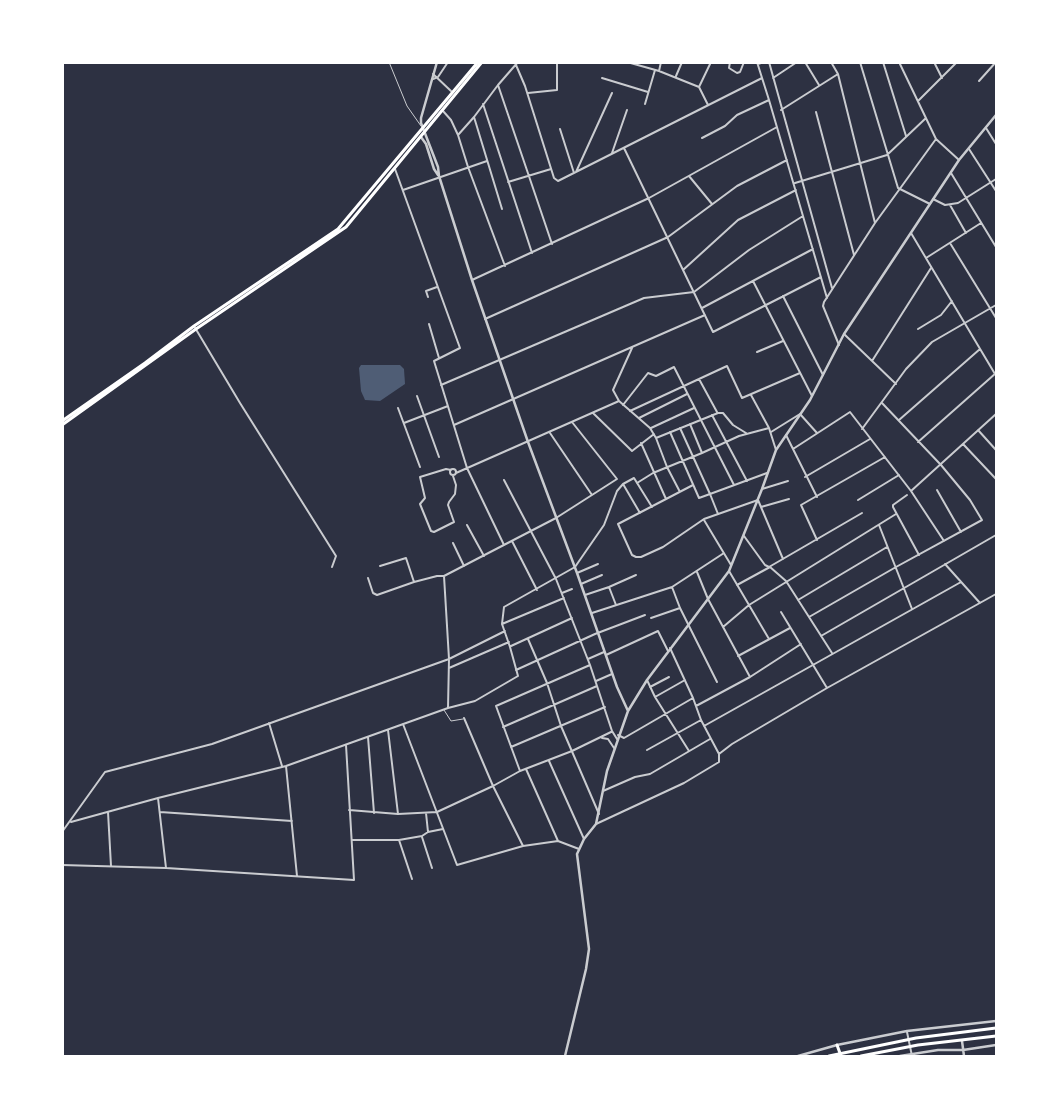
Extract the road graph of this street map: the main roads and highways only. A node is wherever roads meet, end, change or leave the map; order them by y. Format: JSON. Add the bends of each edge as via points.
{"nodes":[{"id":1,"x":478,"y":62,"type":"edge"},
{"id":2,"x":482,"y":62,"type":"edge"},
{"id":3,"x":424,"y":129,"type":"junction"},
{"id":4,"x":420,"y":135,"type":"junction"},
{"id":5,"x":195,"y":327,"type":"junction"},
{"id":6,"x":62,"y":423,"type":"edge"},
{"id":7,"x":996,"y":1028,"type":"edge"},
{"id":8,"x":996,"y":1036,"type":"edge"},
{"id":9,"x":838,"y":1045,"type":"road end"},
{"id":10,"x":829,"y":1056,"type":"edge"},
{"id":11,"x":840,"y":1056,"type":"edge"},
{"id":12,"x":861,"y":1056,"type":"edge"}],
"edges":[{"from":1,"to":3,"type":"main road"},
{"from":2,"to":3,"type":"main road"},
{"from":3,"to":4,"type":"main road"},
{"from":4,"to":5,"type":"main road","via":[[338,229]]},
{"from":4,"to":5,"type":"main road","via":[[340,232]]},
{"from":5,"to":6,"type":"main road"},
{"from":7,"to":10,"type":"main road","via":[[906,1040]]},
{"from":8,"to":12,"type":"main road","via":[[918,1045]]},
{"from":9,"to":11,"type":"main road"}]}
